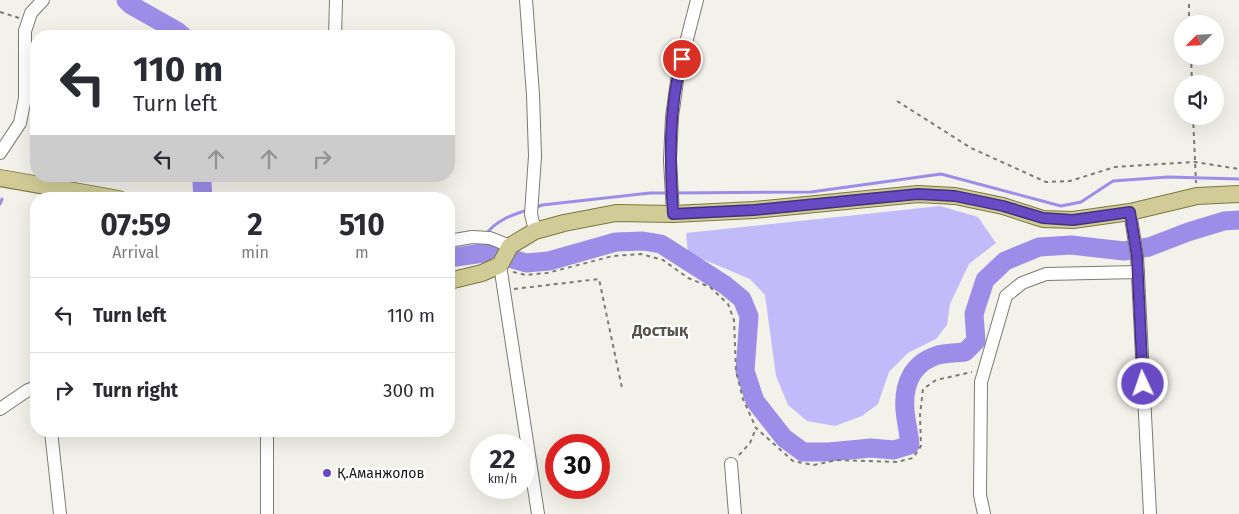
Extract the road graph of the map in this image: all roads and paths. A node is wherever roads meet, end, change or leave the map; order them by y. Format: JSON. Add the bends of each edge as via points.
{"nodes":[{"id":1,"x":43,"y":0,"type":"edge"},
{"id":2,"x":336,"y":0,"type":"edge"},
{"id":3,"x":526,"y":0,"type":"edge"},
{"id":4,"x":697,"y":0,"type":"edge"},
{"id":5,"x":1190,"y":0,"type":"edge"},
{"id":6,"x":0,"y":12,"type":"edge"},
{"id":7,"x":1190,"y":15,"type":"edge"},
{"id":8,"x":28,"y":21,"type":"junction"},
{"id":9,"x":335,"y":30,"type":"edge"},
{"id":10,"x":897,"y":100,"type":"dead end"},
{"id":11,"x":1193,"y":125,"type":"edge"},
{"id":12,"x":0,"y":153,"type":"edge"},
{"id":13,"x":1195,"y":162,"type":"junction"},
{"id":14,"x":1239,"y":169,"type":"edge"},
{"id":15,"x":0,"y":178,"type":"edge"},
{"id":16,"x":60,"y":192,"type":"edge"},
{"id":17,"x":1239,"y":194,"type":"edge"},
{"id":18,"x":1197,"y":196,"type":"junction"},
{"id":19,"x":1130,"y":212,"type":"junction"},
{"id":20,"x":673,"y":214,"type":"junction"},
{"id":21,"x":535,"y":231,"type":"junction"},
{"id":22,"x":455,"y":240,"type":"edge"},
{"id":23,"x":510,"y":246,"type":"junction"},
{"id":24,"x":500,"y":265,"type":"junction"},
{"id":25,"x":1138,"y":272,"type":"junction"},
{"id":26,"x":455,"y":280,"type":"edge"},
{"id":27,"x":504,"y":290,"type":"junction"},
{"id":28,"x":984,"y":370,"type":"junction"},
{"id":29,"x":622,"y":388,"type":"dead end"},
{"id":30,"x":30,"y":389,"type":"edge"},
{"id":31,"x":0,"y":408,"type":"edge"},
{"id":32,"x":756,"y":428,"type":"junction"},
{"id":33,"x":52,"y":437,"type":"edge"},
{"id":34,"x":267,"y":437,"type":"edge"},
{"id":35,"x":730,"y":464,"type":"joint"},
{"id":36,"x":60,"y":514,"type":"edge"},
{"id":37,"x":266,"y":514,"type":"edge"},
{"id":38,"x":538,"y":514,"type":"edge"},
{"id":39,"x":735,"y":514,"type":"edge"},
{"id":40,"x":984,"y":514,"type":"edge"},
{"id":41,"x":1150,"y":514,"type":"edge"}],
"edges":[{"from":1,"to":8,"type":"street"},
{"from":2,"to":9,"type":"street"},
{"from":3,"to":21,"type":"street","via":[[535,156],[530,214]]},
{"from":4,"to":20,"type":"street","via":[[678,74],[672,117]]},
{"from":5,"to":7,"type":"path"},
{"from":6,"to":8,"type":"path"},
{"from":8,"to":12,"type":"street","via":[[25,31],[25,98],[20,123]]},
{"from":10,"to":13,"type":"path","via":[[971,148],[1046,182],[1070,181],[1115,167]]},
{"from":11,"to":13,"type":"path"},
{"from":13,"to":14,"type":"path"},
{"from":13,"to":18,"type":"path"},
{"from":15,"to":16,"type":"main road"},
{"from":17,"to":18,"type":"main road"},
{"from":18,"to":19,"type":"main road"},
{"from":19,"to":20,"type":"main road","via":[[1073,220],[1043,218],[955,196],[918,194],[754,210]]},
{"from":19,"to":25,"type":"street"},
{"from":20,"to":21,"type":"main road","via":[[616,214]]},
{"from":21,"to":23,"type":"main road"},
{"from":22,"to":23,"type":"street","via":[[490,238]]},
{"from":23,"to":24,"type":"main road"},
{"from":24,"to":26,"type":"main road"},
{"from":24,"to":27,"type":"street"},
{"from":24,"to":32,"type":"path","via":[[513,273],[526,275],[548,273],[613,256],[641,254],[663,260],[688,278],[710,287],[728,304],[734,320],[736,371]]},
{"from":25,"to":28,"type":"street","via":[[1046,274],[1022,284],[1006,296]]},
{"from":25,"to":41,"type":"street"},
{"from":27,"to":29,"type":"path","via":[[599,279]]},
{"from":27,"to":38,"type":"street"},
{"from":28,"to":32,"type":"path","via":[[936,380],[923,389],[921,446],[913,458],[897,462],[837,460],[814,465],[793,461]]},
{"from":28,"to":40,"type":"street","via":[[981,382],[980,495]]},
{"from":30,"to":31,"type":"street"},
{"from":32,"to":35,"type":"path","via":[[750,443]]},
{"from":33,"to":36,"type":"street"},
{"from":34,"to":37,"type":"street"},
{"from":35,"to":39,"type":"street"}]}
